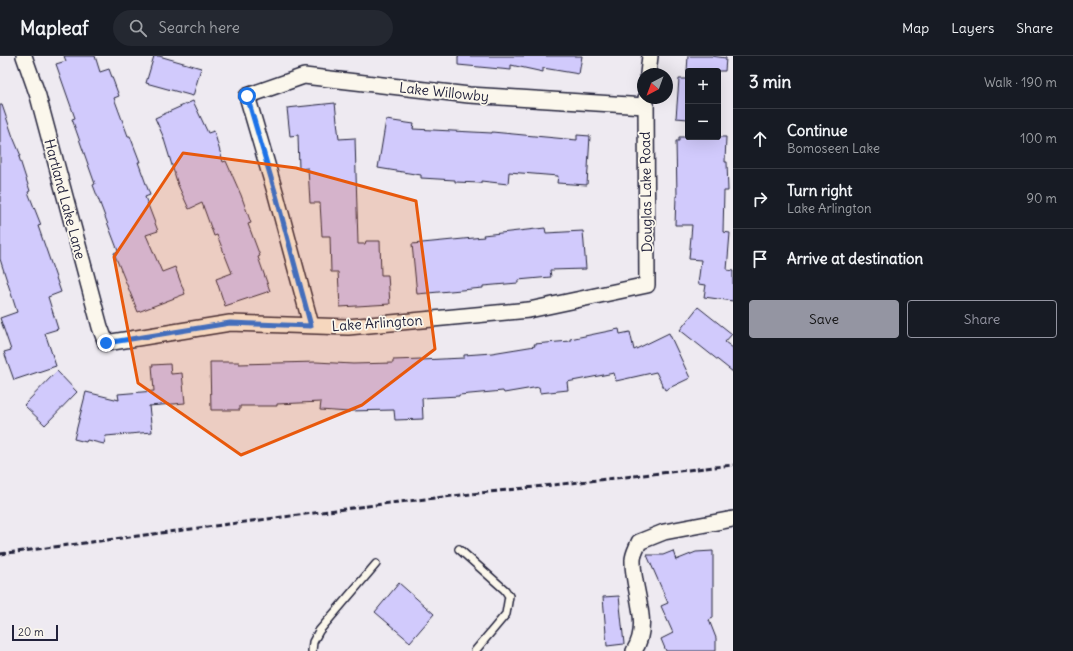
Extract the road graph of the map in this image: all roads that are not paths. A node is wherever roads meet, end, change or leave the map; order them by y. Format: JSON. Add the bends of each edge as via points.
{"nodes":[{"id":1,"x":24,"y":56,"type":"edge"},
{"id":2,"x":650,"y":56,"type":"edge"},
{"id":3,"x":649,"y":68,"type":"edge"},
{"id":4,"x":637,"y":102,"type":"edge"},
{"id":5,"x":645,"y":104,"type":"edge"},
{"id":6,"x":647,"y":285,"type":"joint"},
{"id":7,"x":311,"y":326,"type":"junction"},
{"id":8,"x":106,"y":343,"type":"joint"},
{"id":9,"x":733,"y":519,"type":"edge"},
{"id":10,"x":459,"y":549,"type":"dead end"},
{"id":11,"x":376,"y":564,"type":"dead end"},
{"id":12,"x":312,"y":651,"type":"edge"},
{"id":13,"x":475,"y":651,"type":"edge"},
{"id":14,"x":634,"y":651,"type":"edge"}],
"edges":[{"from":1,"to":8,"type":"street","name":"Hartland Lake Lane","via":[[38,96]]},
{"from":2,"to":3,"type":"street"},
{"from":4,"to":7,"type":"street","name":"Lake Willowby","via":[[469,95],[304,76],[247,96]]},
{"from":5,"to":6,"type":"street","name":"Douglas Lake Road"},
{"from":6,"to":7,"type":"street","name":"Lake Arlington","via":[[529,310],[348,327]]},
{"from":7,"to":8,"type":"street","name":"Lake Arlington","via":[[230,323]]},
{"from":9,"to":14,"type":"street","via":[[664,532],[639,542],[632,558],[642,618],[638,644]]},
{"from":10,"to":13,"type":"lane","via":[[506,590],[509,596],[506,614]]},
{"from":11,"to":12,"type":"lane","via":[[319,631],[313,642]]}]}
